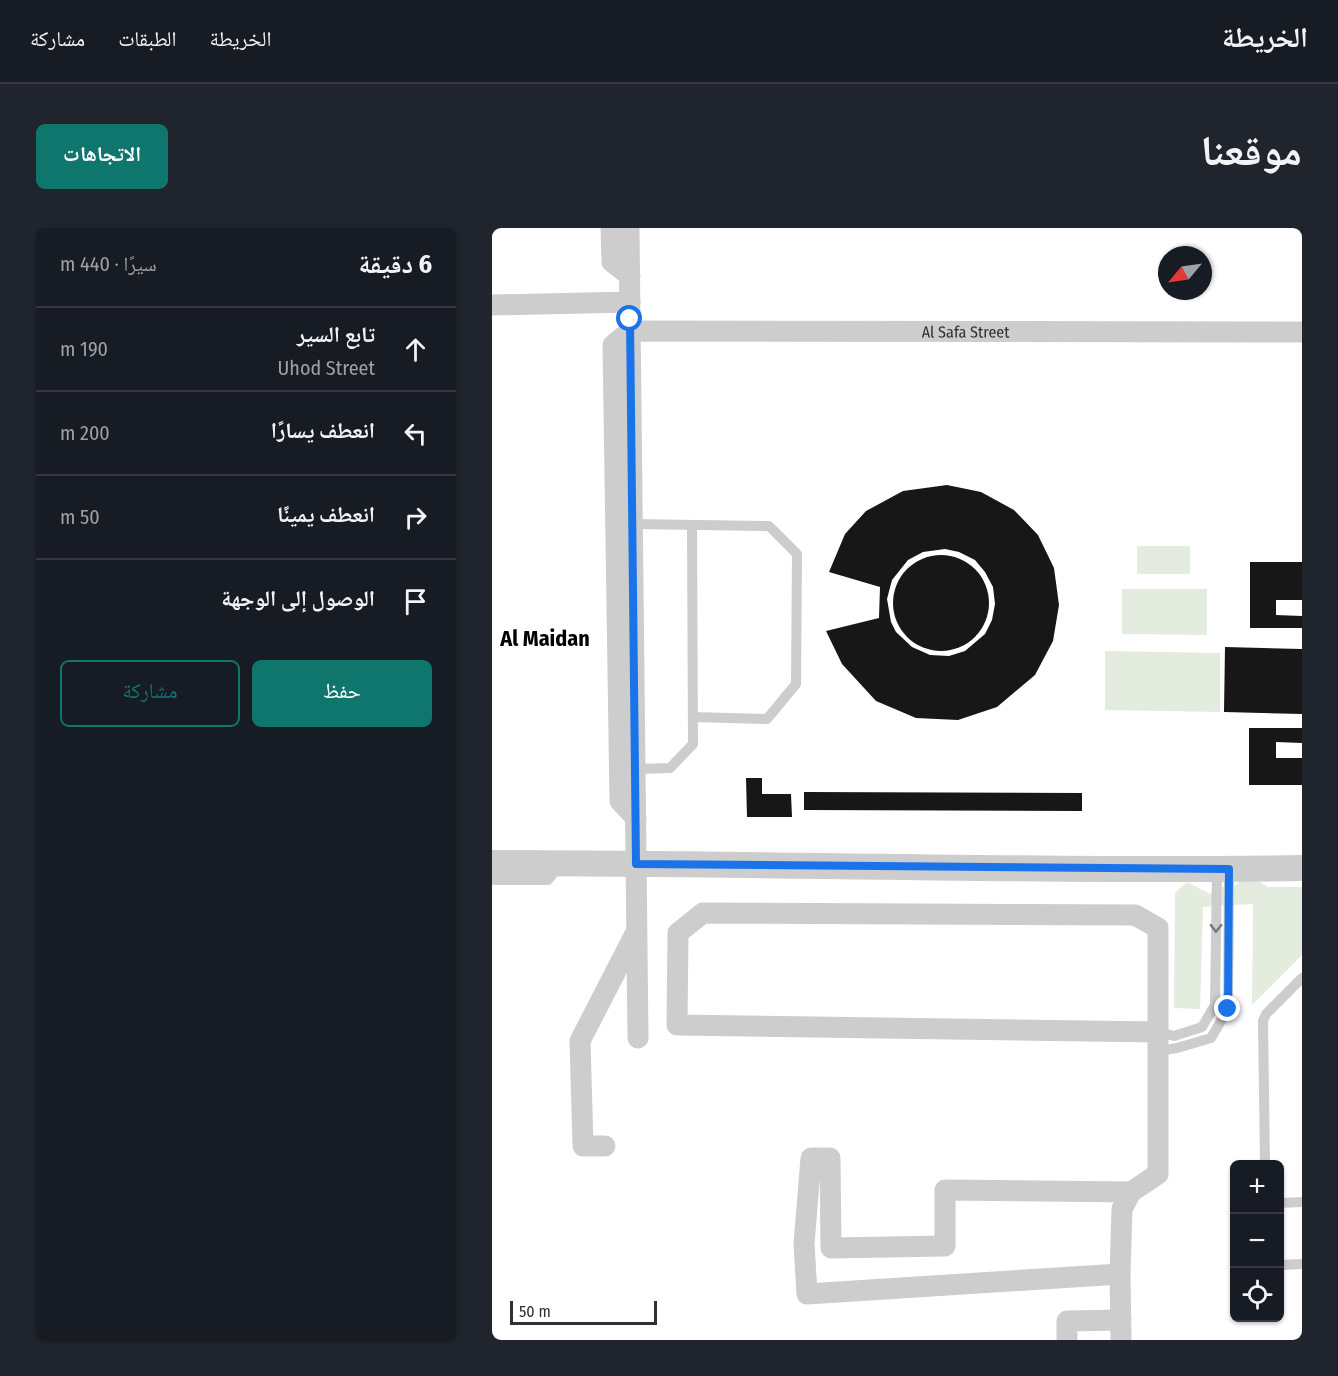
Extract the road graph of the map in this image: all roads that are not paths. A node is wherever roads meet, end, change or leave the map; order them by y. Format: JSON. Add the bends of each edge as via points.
{"nodes":[{"id":1,"x":611,"y":228,"type":"edge"},
{"id":2,"x":629,"y":228,"type":"edge"},
{"id":3,"x":630,"y":276,"type":"junction"},
{"id":4,"x":630,"y":302,"type":"junction"},
{"id":5,"x":492,"y":305,"type":"edge"},
{"id":6,"x":630,"y":331,"type":"junction"},
{"id":7,"x":1302,"y":332,"type":"edge"},
{"id":8,"x":632,"y":524,"type":"junction"},
{"id":9,"x":692,"y":525,"type":"junction"},
{"id":10,"x":693,"y":717,"type":"junction"},
{"id":11,"x":635,"y":769,"type":"junction"},
{"id":12,"x":636,"y":818,"type":"junction"},
{"id":13,"x":492,"y":863,"type":"edge"},
{"id":14,"x":561,"y":863,"type":"junction"},
{"id":15,"x":636,"y":864,"type":"junction"},
{"id":16,"x":1302,"y":868,"type":"edge"},
{"id":17,"x":1223,"y":869,"type":"junction"},
{"id":18,"x":492,"y":880,"type":"edge"},
{"id":19,"x":637,"y":930,"type":"junction"},
{"id":20,"x":1302,"y":978,"type":"edge"},
{"id":21,"x":638,"y":1038,"type":"dead end"},
{"id":22,"x":1158,"y":1041,"type":"junction"},
{"id":23,"x":605,"y":1146,"type":"dead end"},
{"id":24,"x":1265,"y":1160,"type":"edge"},
{"id":25,"x":1131,"y":1192,"type":"junction"},
{"id":26,"x":1302,"y":1202,"type":"edge"},
{"id":27,"x":1284,"y":1203,"type":"edge"},
{"id":28,"x":1284,"y":1264,"type":"edge"},
{"id":29,"x":1302,"y":1264,"type":"edge"},
{"id":30,"x":1120,"y":1274,"type":"junction"},
{"id":31,"x":1120,"y":1330,"type":"edge"},
{"id":32,"x":1067,"y":1340,"type":"edge"}],
"edges":[{"from":1,"to":3,"type":"street","via":[[612,262]]},
{"from":2,"to":3,"type":"street"},
{"from":3,"to":4,"type":"street"},
{"from":4,"to":5,"type":"street"},
{"from":4,"to":6,"type":"street"},
{"from":6,"to":7,"type":"street","name":"Al Safa Street"},
{"from":6,"to":8,"type":"street"},
{"from":6,"to":12,"type":"street","via":[[613,345],[620,801]]},
{"from":8,"to":9,"type":"lane"},
{"from":8,"to":11,"type":"street"},
{"from":9,"to":10,"type":"lane"},
{"from":9,"to":10,"type":"lane","via":[[769,526],[797,554],[796,684],[767,719]]},
{"from":10,"to":11,"type":"lane","via":[[693,744],[670,768]]},
{"from":11,"to":12,"type":"street"},
{"from":12,"to":15,"type":"street"},
{"from":13,"to":14,"type":"street"},
{"from":14,"to":15,"type":"street"},
{"from":14,"to":18,"type":"lane","via":[[548,880]]},
{"from":15,"to":17,"type":"street"},
{"from":15,"to":19,"type":"street"},
{"from":16,"to":17,"type":"street"},
{"from":17,"to":22,"type":"lane","one_way":true,"via":[[1215,1005],[1202,1027]]},
{"from":17,"to":22,"type":"lane","via":[[1228,1009],[1211,1038],[1177,1048]]},
{"from":19,"to":21,"type":"street"},
{"from":19,"to":23,"type":"street","via":[[580,1041],[583,1146]]},
{"from":20,"to":24,"type":"lane","via":[[1263,1021]]},
{"from":22,"to":22,"type":"street","via":[[677,1025],[678,933],[703,913],[1135,915],[1158,928]]},
{"from":22,"to":25,"type":"street","via":[[1158,1174]]},
{"from":25,"to":30,"type":"street","via":[[1122,1209]]},
{"from":25,"to":30,"type":"street","via":[[945,1190],[945,1246],[831,1248],[830,1158],[811,1158],[804,1244],[807,1293]]},
{"from":26,"to":27,"type":"lane"},
{"from":28,"to":29,"type":"lane"},
{"from":30,"to":31,"type":"street"},
{"from":31,"to":32,"type":"street","via":[[1067,1321]]}]}
